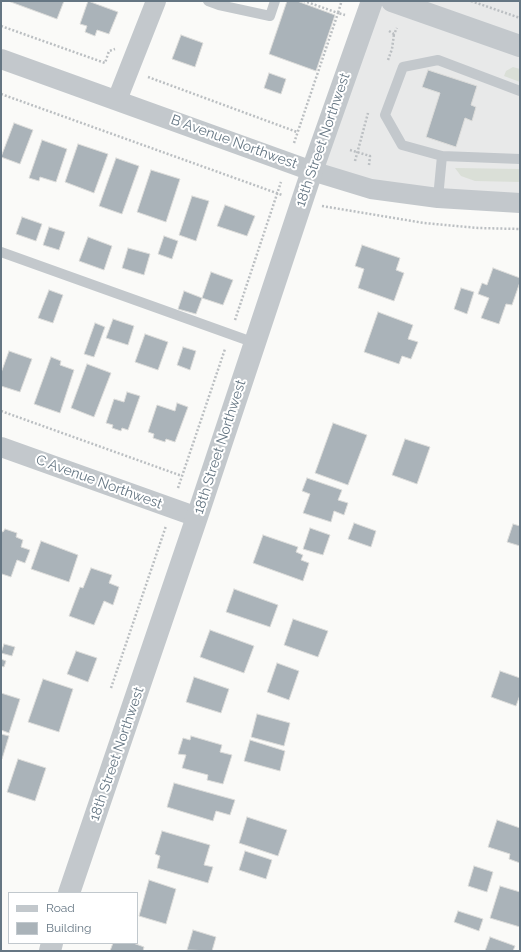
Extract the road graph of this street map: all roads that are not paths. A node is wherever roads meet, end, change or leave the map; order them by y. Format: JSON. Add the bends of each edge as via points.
{"nodes":[{"id":1,"x":156,"y":1,"type":"edge"},
{"id":2,"x":208,"y":1,"type":"edge"},
{"id":3,"x":275,"y":1,"type":"edge"},
{"id":4,"x":372,"y":1,"type":"edge"},
{"id":5,"x":392,"y":1,"type":"edge"},
{"id":6,"x":520,"y":46,"type":"edge"},
{"id":7,"x":1,"y":59,"type":"edge"},
{"id":8,"x":520,"y":91,"type":"edge"},
{"id":9,"x":117,"y":100,"type":"junction"},
{"id":10,"x":442,"y":156,"type":"junction"},
{"id":11,"x":520,"y":159,"type":"edge"},
{"id":12,"x":312,"y":171,"type":"junction"},
{"id":13,"x":438,"y":198,"type":"junction"},
{"id":14,"x":520,"y":203,"type":"edge"},
{"id":15,"x":1,"y":252,"type":"edge"},
{"id":16,"x":255,"y":343,"type":"junction"},
{"id":17,"x":1,"y":447,"type":"edge"},
{"id":18,"x":197,"y":517,"type":"junction"},
{"id":19,"x":69,"y":892,"type":"edge"}],
"edges":[{"from":1,"to":9,"type":"street"},
{"from":2,"to":3,"type":"lane","via":[[270,16]]},
{"from":4,"to":12,"type":"street","name":"18th Street Northwest"},
{"from":5,"to":6,"type":"street"},
{"from":7,"to":9,"type":"street","name":"B Avenue Northwest"},
{"from":8,"to":10,"type":"lane","via":[[438,60],[402,67],[385,115],[402,145]]},
{"from":9,"to":12,"type":"street","name":"B Avenue Northwest"},
{"from":10,"to":11,"type":"lane"},
{"from":10,"to":13,"type":"lane"},
{"from":12,"to":13,"type":"street","name":"B Avenue Northwest","via":[[371,190]]},
{"from":12,"to":16,"type":"street","name":"18th Street Northwest"},
{"from":13,"to":14,"type":"street","name":"B Avenue Northwest"},
{"from":15,"to":16,"type":"lane"},
{"from":16,"to":18,"type":"street","name":"18th Street Northwest"},
{"from":17,"to":18,"type":"street","name":"C Avenue Northwest"},
{"from":18,"to":19,"type":"street","name":"18th Street Northwest"}]}
